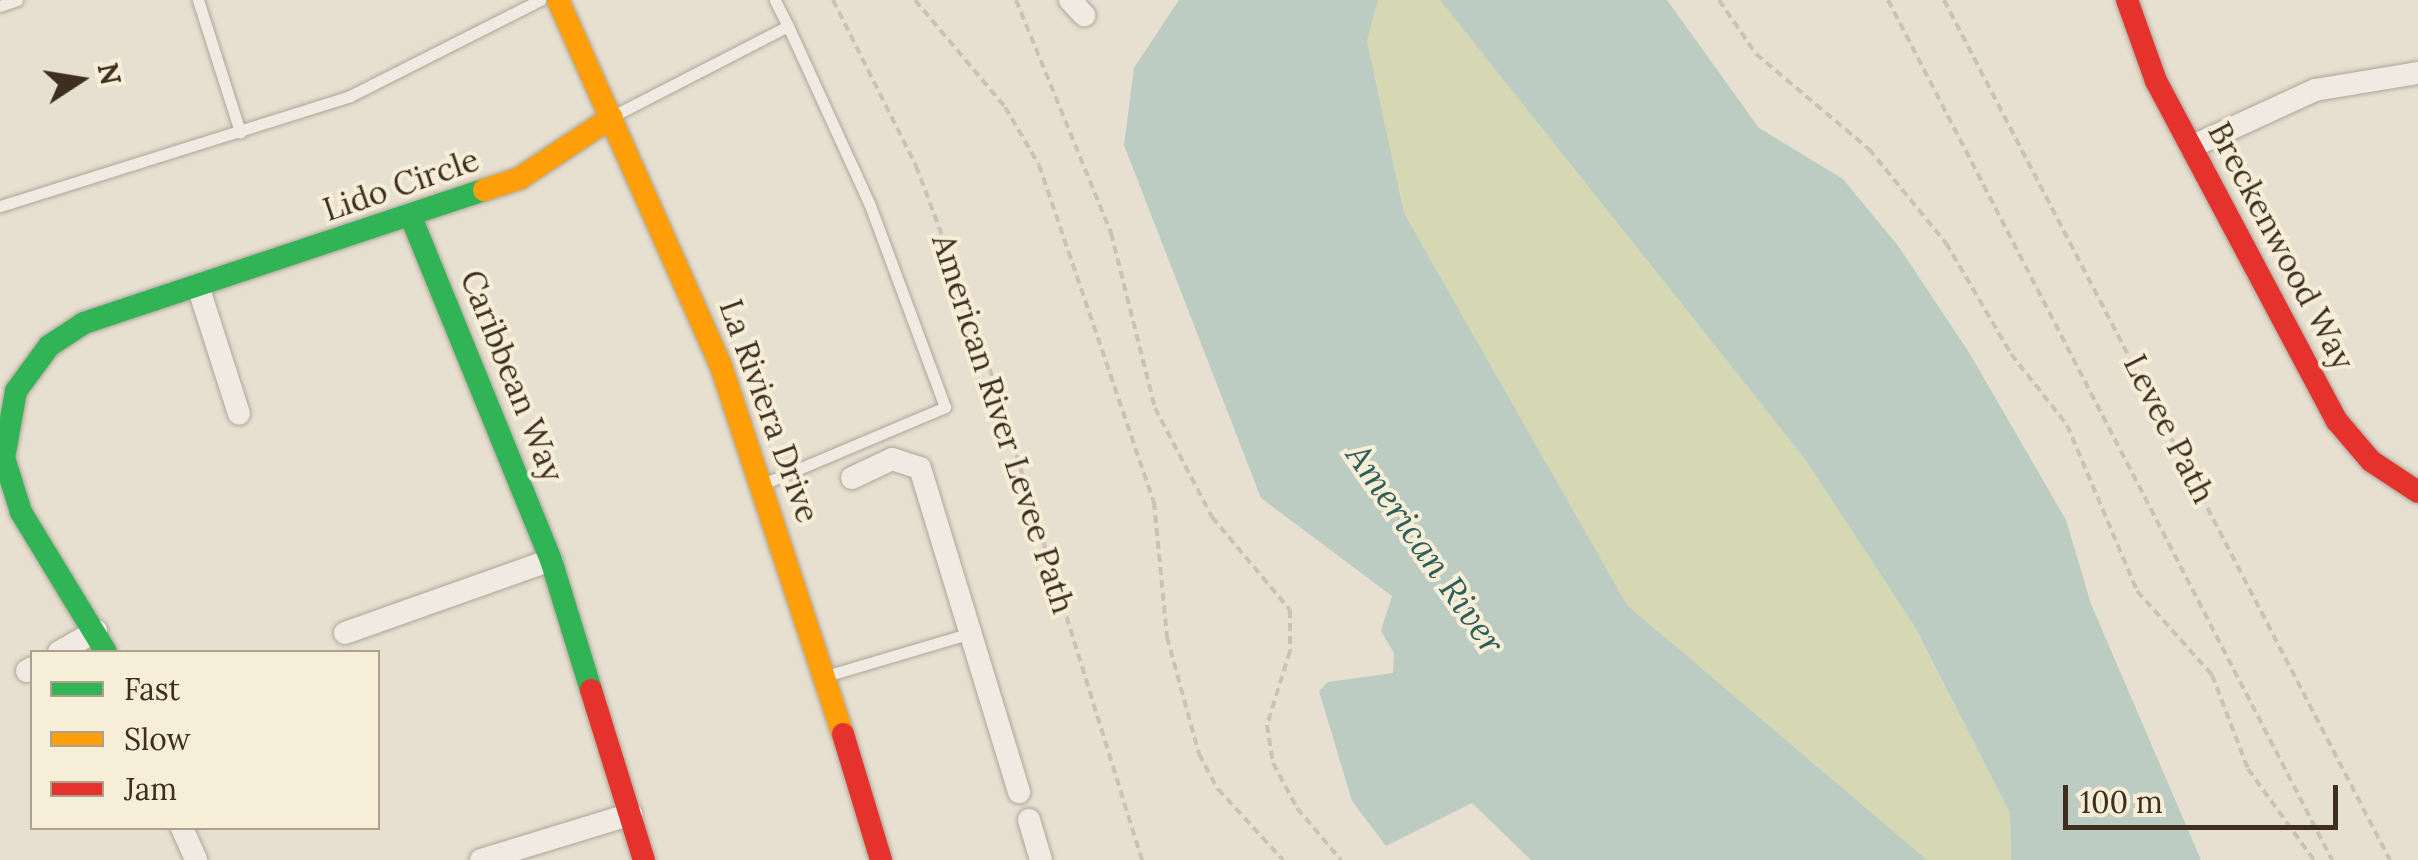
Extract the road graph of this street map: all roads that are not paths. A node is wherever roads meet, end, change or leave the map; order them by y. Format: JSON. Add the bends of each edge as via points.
{"nodes":[{"id":1,"x":16,"y":0,"type":"edge"},
{"id":2,"x":198,"y":0,"type":"edge"},
{"id":3,"x":540,"y":0,"type":"edge"},
{"id":4,"x":558,"y":0,"type":"edge"},
{"id":5,"x":775,"y":0,"type":"edge"},
{"id":6,"x":2127,"y":0,"type":"edge"},
{"id":7,"x":0,"y":6,"type":"edge"},
{"id":8,"x":788,"y":26,"type":"junction"},
{"id":9,"x":2418,"y":73,"type":"edge"},
{"id":10,"x":612,"y":116,"type":"junction"},
{"id":11,"x":240,"y":132,"type":"junction"},
{"id":12,"x":2190,"y":147,"type":"junction"},
{"id":13,"x":0,"y":206,"type":"edge"},
{"id":14,"x":411,"y":217,"type":"junction"},
{"id":15,"x":198,"y":286,"type":"junction"},
{"id":16,"x":239,"y":414,"type":"dead end"},
{"id":17,"x":2,"y":445,"type":"edge"},
{"id":18,"x":852,"y":478,"type":"dead end"},
{"id":19,"x":763,"y":484,"type":"junction"},
{"id":20,"x":2418,"y":492,"type":"edge"},
{"id":21,"x":550,"y":560,"type":"junction"},
{"id":22,"x":345,"y":633,"type":"dead end"},
{"id":23,"x":970,"y":634,"type":"junction"},
{"id":24,"x":101,"y":642,"type":"edge"},
{"id":25,"x":67,"y":650,"type":"edge"},
{"id":26,"x":825,"y":676,"type":"junction"},
{"id":27,"x":1019,"y":792,"type":"dead end"},
{"id":28,"x":630,"y":814,"type":"junction"},
{"id":29,"x":1028,"y":820,"type":"dead end"},
{"id":30,"x":183,"y":830,"type":"edge"},
{"id":31,"x":196,"y":860,"type":"edge"},
{"id":32,"x":481,"y":860,"type":"edge"},
{"id":33,"x":644,"y":860,"type":"edge"},
{"id":34,"x":881,"y":860,"type":"edge"},
{"id":35,"x":1041,"y":860,"type":"edge"}],
"edges":[{"from":1,"to":7,"type":"lane"},
{"from":2,"to":11,"type":"lane"},
{"from":3,"to":11,"type":"lane","via":[[409,71]]},
{"from":4,"to":10,"type":"street","name":"La Riviera Drive"},
{"from":5,"to":8,"type":"lane"},
{"from":6,"to":12,"type":"street","name":"Breckenwood Way","via":[[2146,62]]},
{"from":8,"to":10,"type":"lane"},
{"from":8,"to":19,"type":"lane","via":[[868,203],[945,406]]},
{"from":9,"to":12,"type":"street","via":[[2315,90]]},
{"from":10,"to":14,"type":"street","name":"Lido Circle","via":[[520,178]]},
{"from":10,"to":19,"type":"street","name":"La Riviera Drive","via":[[677,258]]},
{"from":11,"to":13,"type":"lane"},
{"from":12,"to":20,"type":"street","name":"Breckenwood Way","via":[[2337,420],[2371,461]]},
{"from":14,"to":15,"type":"street","name":"Lido Circle"},
{"from":14,"to":21,"type":"street","name":"Caribbean Way"},
{"from":15,"to":16,"type":"street"},
{"from":15,"to":17,"type":"street","name":"Lido Circle","via":[[84,323],[49,346],[16,391]]},
{"from":17,"to":24,"type":"street","name":"Lido Circle","via":[[21,512]]},
{"from":18,"to":23,"type":"street","via":[[892,460],[920,468]]},
{"from":19,"to":26,"type":"street","name":"La Riviera Drive"},
{"from":21,"to":22,"type":"street"},
{"from":21,"to":28,"type":"street","name":"Caribbean Way"},
{"from":23,"to":26,"type":"lane"},
{"from":23,"to":27,"type":"street"},
{"from":24,"to":25,"type":"street","name":"Lido Circle"},
{"from":26,"to":34,"type":"street","name":"La Riviera Drive"},
{"from":28,"to":32,"type":"street"},
{"from":28,"to":33,"type":"street","name":"Caribbean Way"},
{"from":29,"to":35,"type":"street"},
{"from":30,"to":31,"type":"street"}]}
